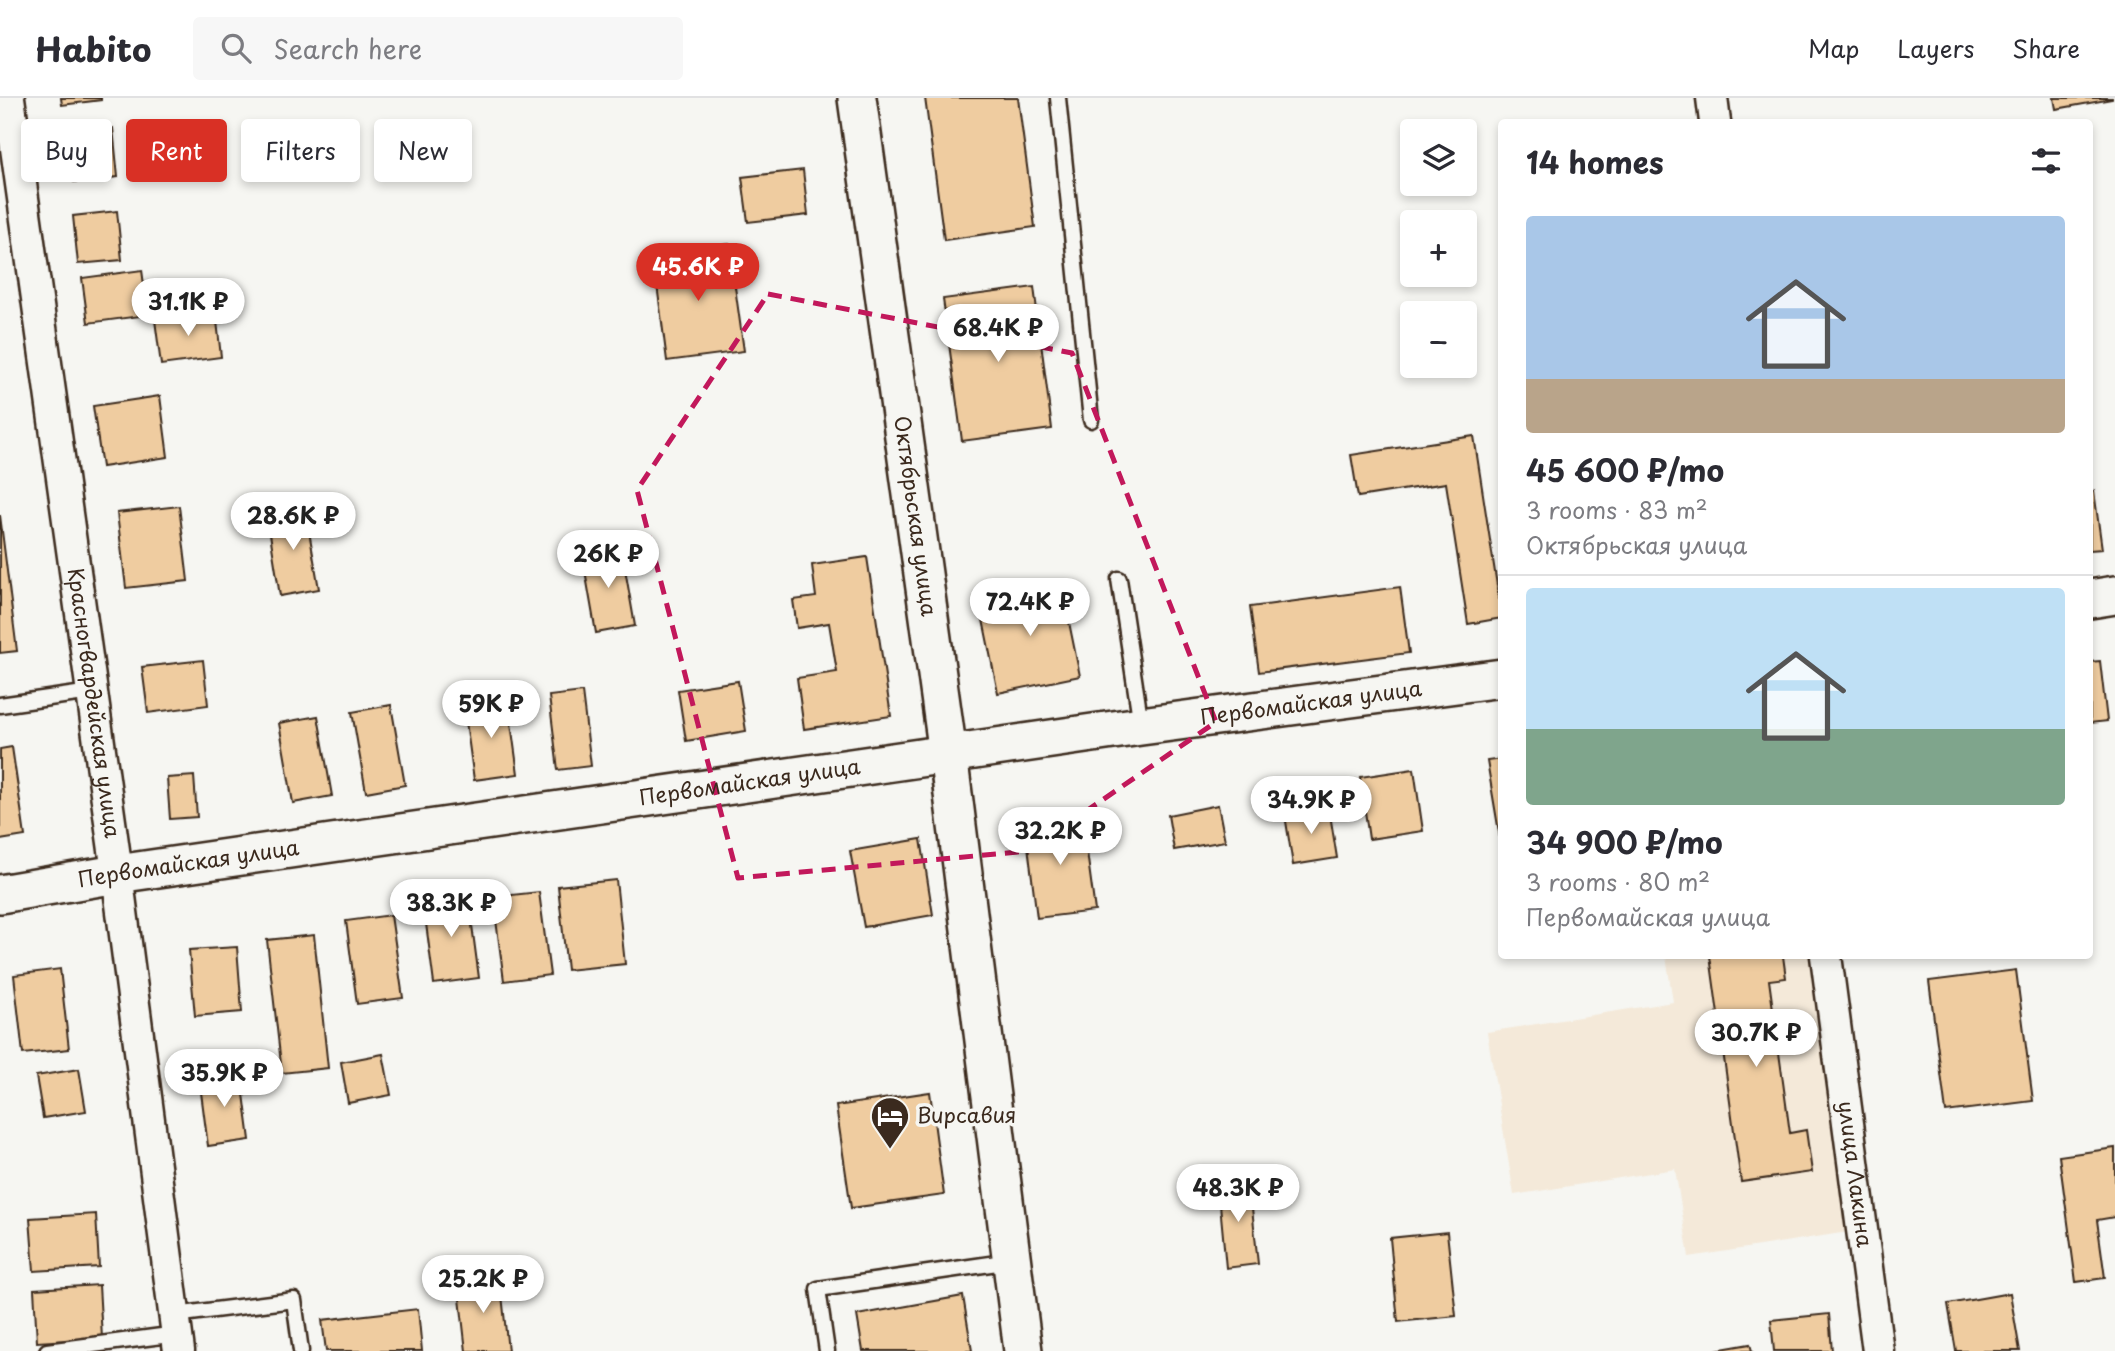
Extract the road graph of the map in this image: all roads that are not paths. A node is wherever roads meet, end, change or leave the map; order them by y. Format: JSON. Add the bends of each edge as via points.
{"nodes":[{"id":1,"x":9,"y":98,"type":"edge"},
{"id":2,"x":857,"y":98,"type":"edge"},
{"id":3,"x":1058,"y":98,"type":"edge"},
{"id":4,"x":1712,"y":98,"type":"edge"},
{"id":5,"x":1715,"y":119,"type":"edge"},
{"id":6,"x":1091,"y":420,"type":"dead end"},
{"id":7,"x":1119,"y":579,"type":"dead end"},
{"id":8,"x":2115,"y":595,"type":"edge"},
{"id":9,"x":2093,"y":599,"type":"edge"},
{"id":10,"x":1498,"y":679,"type":"edge"},
{"id":11,"x":91,"y":692,"type":"junction"},
{"id":12,"x":0,"y":705,"type":"edge"},
{"id":13,"x":1141,"y":726,"type":"junction"},
{"id":14,"x":948,"y":754,"type":"junction"},
{"id":15,"x":117,"y":874,"type":"junction"},
{"id":16,"x":0,"y":894,"type":"edge"},
{"id":17,"x":1826,"y":959,"type":"edge"},
{"id":18,"x":1012,"y":1261,"type":"junction"},
{"id":19,"x":177,"y":1333,"type":"edge"},
{"id":20,"x":47,"y":1351,"type":"edge"},
{"id":21,"x":301,"y":1351,"type":"edge"},
{"id":22,"x":827,"y":1351,"type":"edge"},
{"id":23,"x":1023,"y":1351,"type":"edge"},
{"id":24,"x":1878,"y":1351,"type":"edge"}],
"edges":[{"from":1,"to":11,"type":"street","name":"Красногвардейская улица"},
{"from":2,"to":14,"type":"street","name":"Октябрьская улица"},
{"from":3,"to":6,"type":"lane"},
{"from":4,"to":5,"type":"street"},
{"from":7,"to":13,"type":"lane"},
{"from":8,"to":9,"type":"street"},
{"from":10,"to":13,"type":"street","name":"Первомайская улица"},
{"from":11,"to":12,"type":"lane"},
{"from":11,"to":15,"type":"street","name":"Красногвардейская улица"},
{"from":13,"to":14,"type":"street","name":"Первомайская улица"},
{"from":14,"to":15,"type":"street","name":"Первомайская улица"},
{"from":14,"to":18,"type":"street","name":"Октябрьская улица"},
{"from":15,"to":16,"type":"street","name":"Первомайская улица"},
{"from":15,"to":19,"type":"street","name":"Красногвардейская улица"},
{"from":17,"to":24,"type":"street","name":"улица Лакина"},
{"from":18,"to":22,"type":"lane","via":[[818,1289]]},
{"from":18,"to":23,"type":"street","name":"Октябрьская улица"},
{"from":19,"to":20,"type":"lane"},
{"from":19,"to":21,"type":"lane","via":[[294,1300]]}]}
